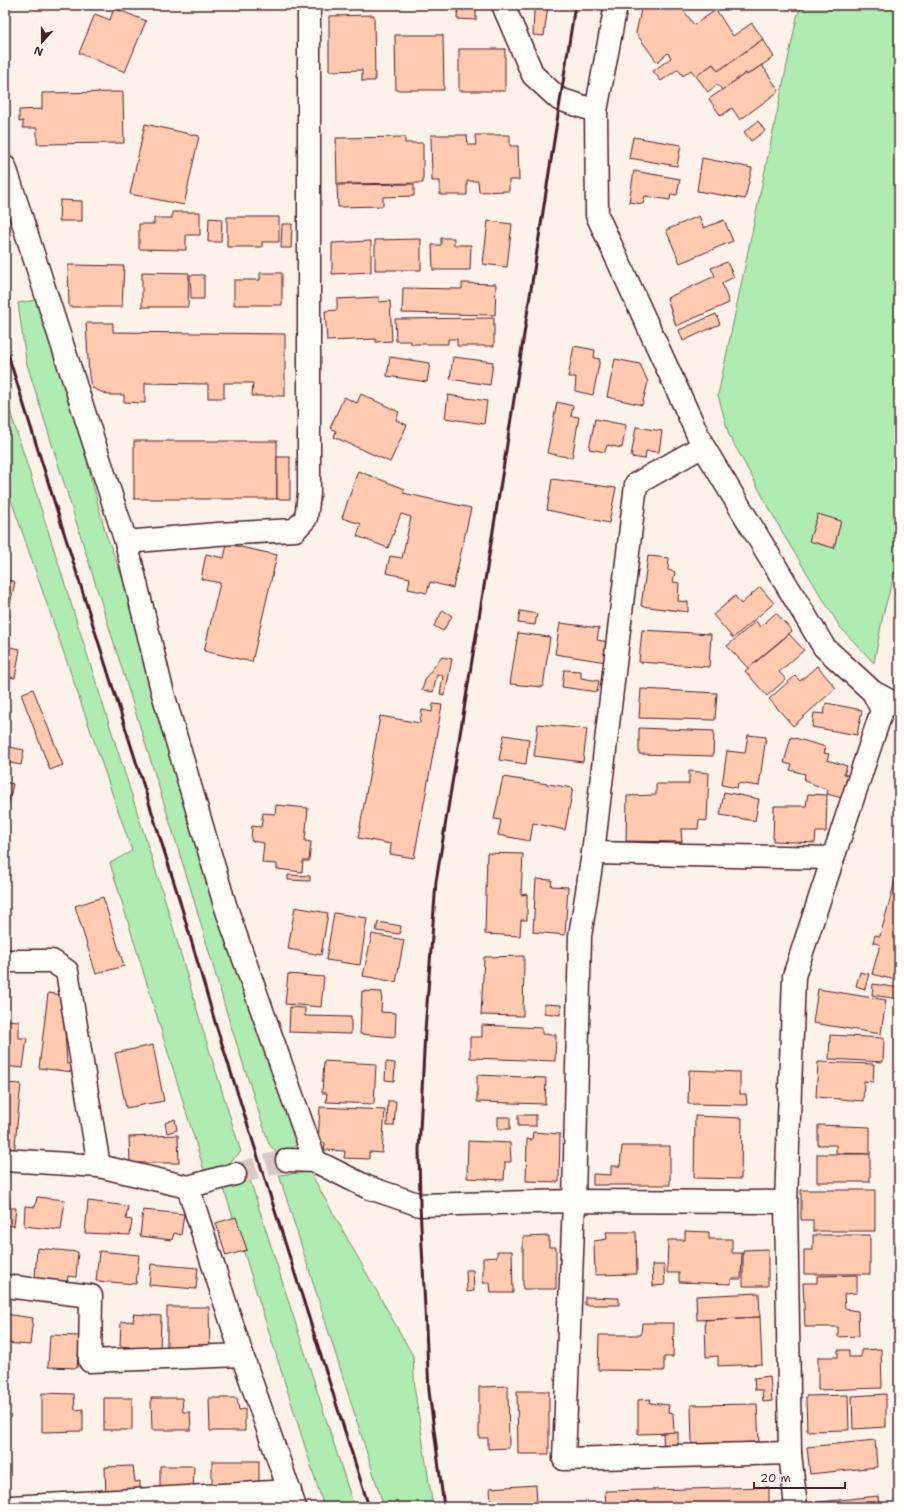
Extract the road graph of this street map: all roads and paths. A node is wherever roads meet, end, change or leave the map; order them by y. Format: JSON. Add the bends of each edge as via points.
{"nodes":[{"id":1,"x":309,"y":5,"type":"edge"},
{"id":2,"x":503,"y":5,"type":"edge"},
{"id":3,"x":616,"y":5,"type":"edge"},
{"id":4,"x":596,"y":111,"type":"junction"},
{"id":5,"x":5,"y":167,"type":"edge"},
{"id":6,"x":703,"y":446,"type":"junction"},
{"id":7,"x":126,"y":542,"type":"junction"},
{"id":8,"x":872,"y":692,"type":"junction"},
{"id":9,"x":899,"y":706,"type":"edge"},
{"id":10,"x":593,"y":853,"type":"junction"},
{"id":11,"x":833,"y":858,"type":"junction"},
{"id":12,"x":5,"y":961,"type":"edge"},
{"id":13,"x":5,"y":1160,"type":"edge"},
{"id":14,"x":287,"y":1160,"type":"tunnel mouth"},
{"id":15,"x":315,"y":1161,"type":"junction"},
{"id":16,"x":99,"y":1166,"type":"junction"},
{"id":17,"x":235,"y":1174,"type":"tunnel mouth"},
{"id":18,"x":188,"y":1187,"type":"junction"},
{"id":19,"x":574,"y":1201,"type":"junction"},
{"id":20,"x":786,"y":1202,"type":"junction"},
{"id":21,"x":5,"y":1286,"type":"edge"},
{"id":22,"x":242,"y":1355,"type":"junction"},
{"id":23,"x":790,"y":1453,"type":"junction"},
{"id":24,"x":292,"y":1499,"type":"edge"},
{"id":25,"x":11,"y":1507,"type":"edge"},
{"id":26,"x":796,"y":1507,"type":"edge"}],
"edges":[{"from":1,"to":7,"type":"street","via":[[309,494],[306,518],[295,530]]},
{"from":2,"to":4,"type":"street","via":[[533,75],[560,99]]},
{"from":3,"to":4,"type":"street"},
{"from":4,"to":6,"type":"street","via":[[597,215]]},
{"from":5,"to":7,"type":"street"},
{"from":6,"to":8,"type":"street","via":[[824,647]]},
{"from":6,"to":10,"type":"street","via":[[636,484]]},
{"from":7,"to":15,"type":"street","via":[[162,690],[225,905]]},
{"from":8,"to":9,"type":"street"},
{"from":8,"to":11,"type":"street","via":[[882,710]]},
{"from":10,"to":11,"type":"street"},
{"from":10,"to":19,"type":"street","via":[[580,936]]},
{"from":11,"to":20,"type":"street","via":[[794,976]]},
{"from":12,"to":16,"type":"street","via":[[52,961],[67,971]]},
{"from":13,"to":16,"type":"street"},
{"from":14,"to":15,"type":"street"},
{"from":15,"to":19,"type":"street","via":[[366,1187],[420,1205]]},
{"from":16,"to":18,"type":"street"},
{"from":17,"to":18,"type":"street"},
{"from":18,"to":22,"type":"street"},
{"from":19,"to":20,"type":"street"},
{"from":19,"to":23,"type":"street","via":[[564,1459]]},
{"from":20,"to":23,"type":"street"},
{"from":21,"to":22,"type":"street","via":[[91,1296],[90,1361]]},
{"from":22,"to":24,"type":"street"},
{"from":23,"to":26,"type":"street"},
{"from":24,"to":25,"type":"street"}]}
